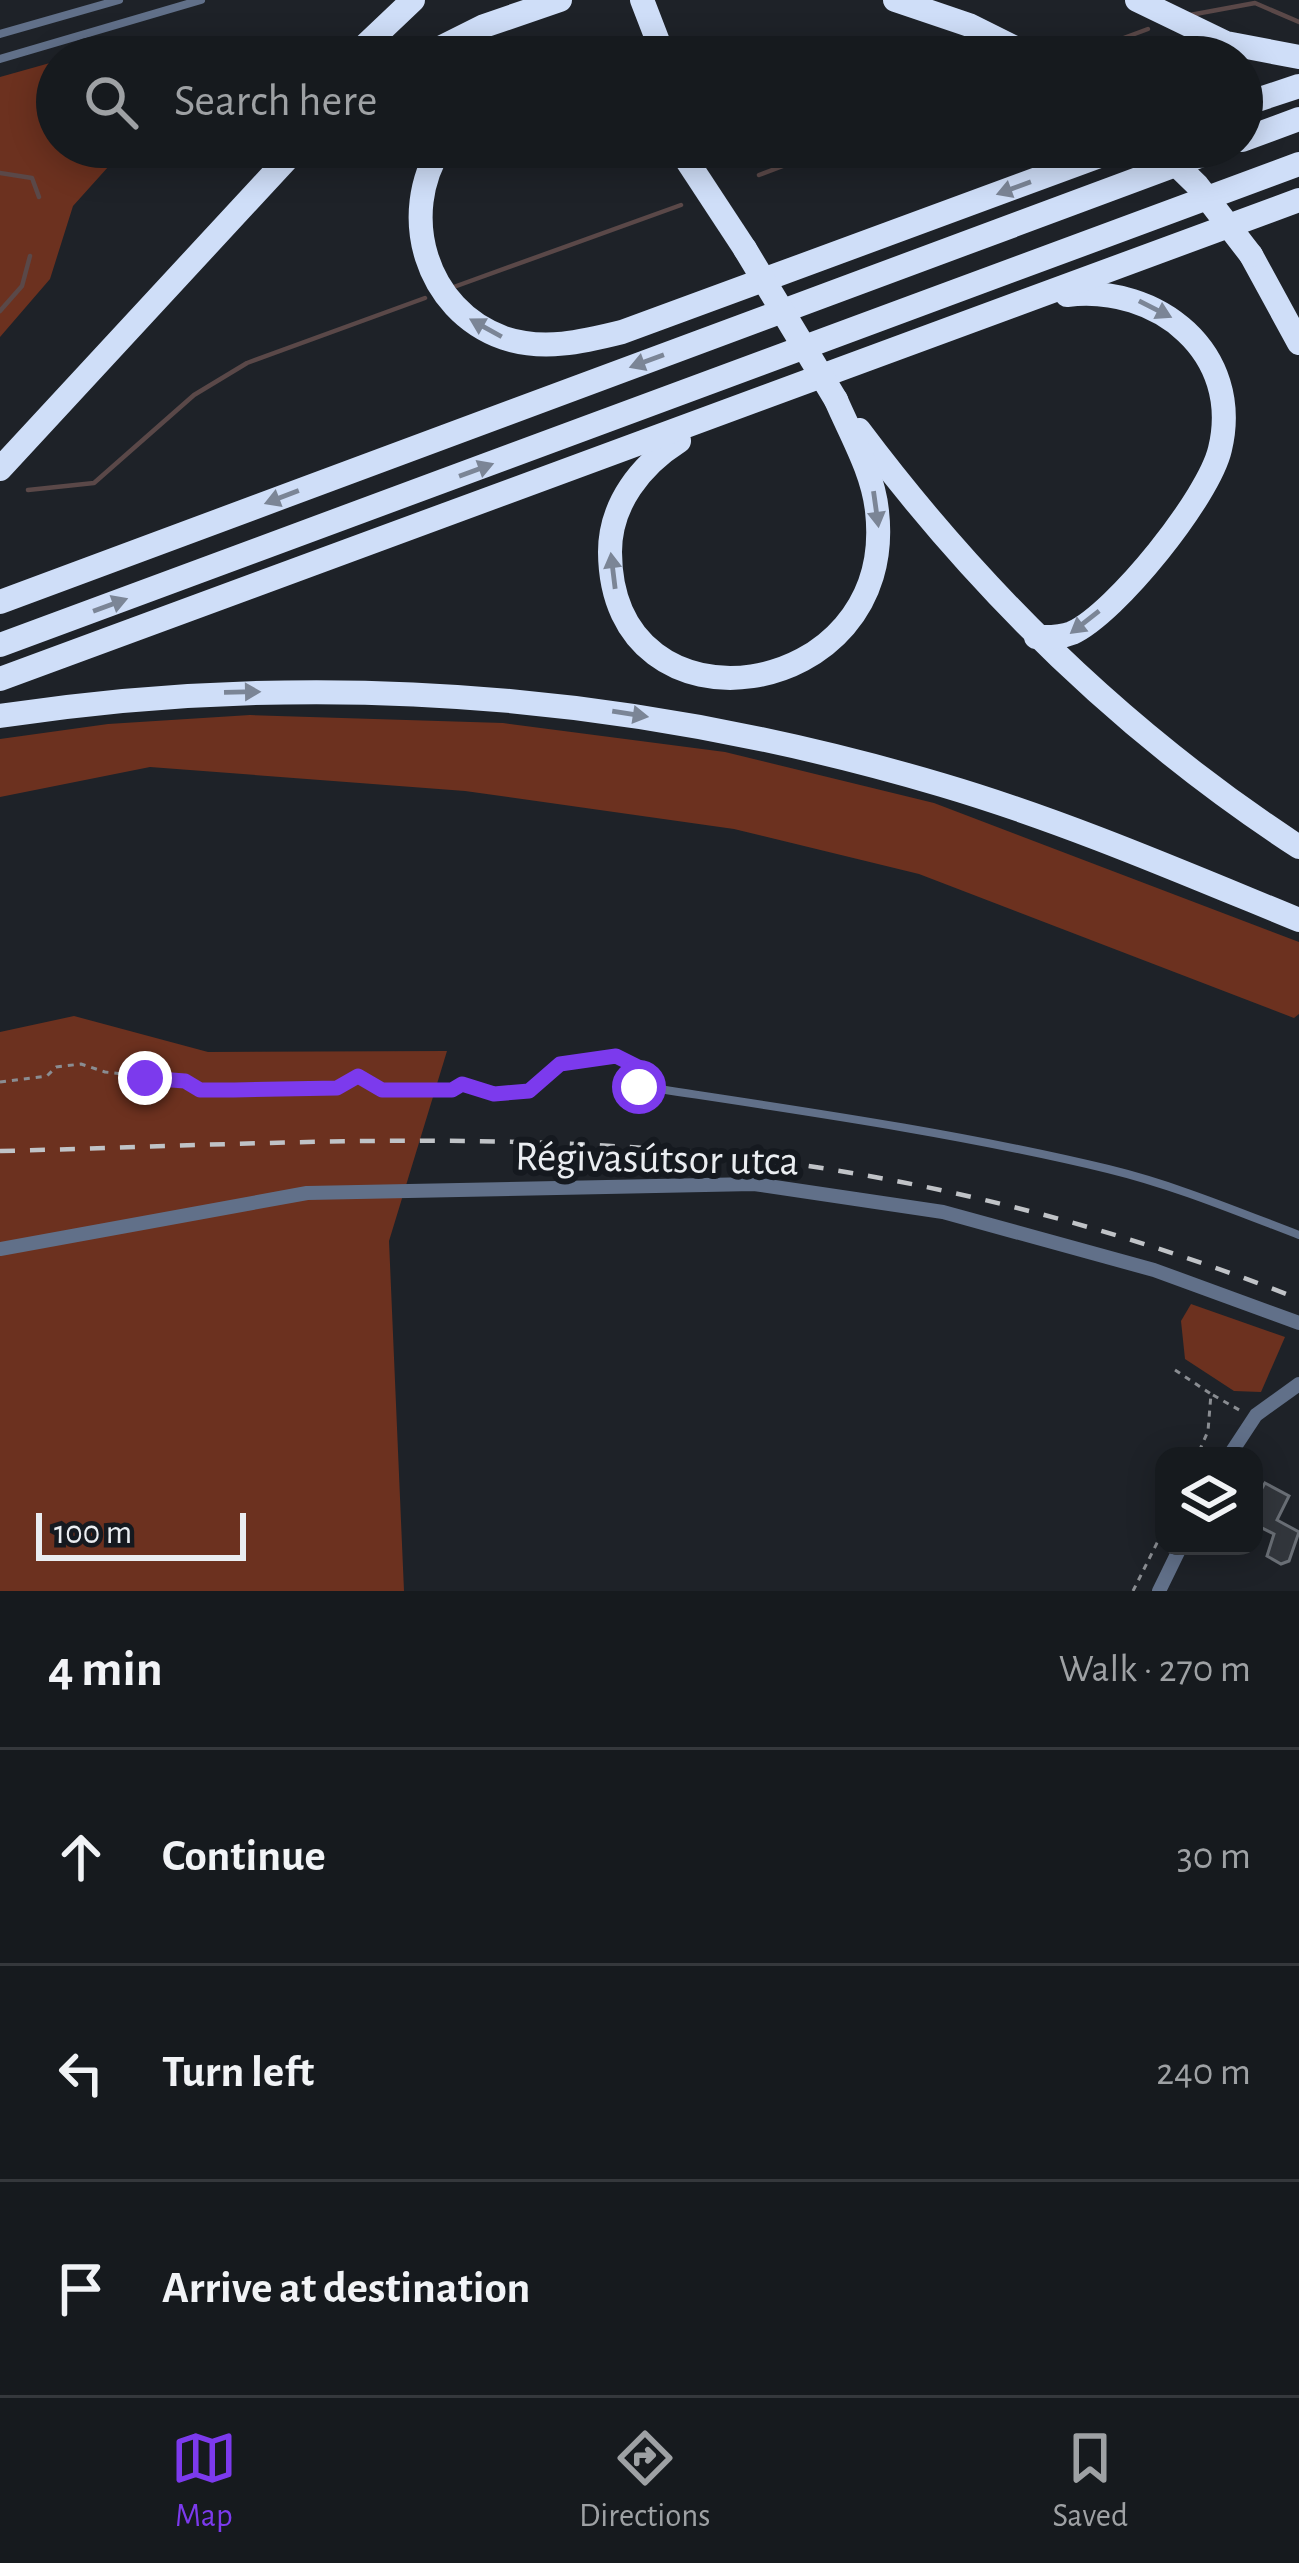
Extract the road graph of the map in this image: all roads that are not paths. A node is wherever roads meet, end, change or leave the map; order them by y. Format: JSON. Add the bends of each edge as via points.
{"nodes":[{"id":1,"x":119,"y":0,"type":"edge"},
{"id":2,"x":201,"y":0,"type":"edge"},
{"id":3,"x":413,"y":0,"type":"edge"},
{"id":4,"x":560,"y":0,"type":"edge"},
{"id":5,"x":895,"y":0,"type":"edge"},
{"id":6,"x":1137,"y":0,"type":"edge"},
{"id":7,"x":0,"y":34,"type":"edge"},
{"id":8,"x":78,"y":36,"type":"edge"},
{"id":9,"x":375,"y":36,"type":"edge"},
{"id":10,"x":464,"y":36,"type":"edge"},
{"id":11,"x":991,"y":36,"type":"edge"},
{"id":12,"x":1210,"y":36,"type":"edge"},
{"id":13,"x":36,"y":48,"type":"edge"},
{"id":14,"x":1263,"y":51,"type":"edge"},
{"id":15,"x":1299,"y":57,"type":"edge"},
{"id":16,"x":0,"y":59,"type":"edge"},
{"id":17,"x":1299,"y":86,"type":"edge"},
{"id":18,"x":1263,"y":98,"type":"edge"},
{"id":19,"x":1299,"y":119,"type":"edge"},
{"id":20,"x":1263,"y":132,"type":"edge"},
{"id":21,"x":1299,"y":164,"type":"edge"},
{"id":22,"x":256,"y":168,"type":"edge"},
{"id":23,"x":278,"y":168,"type":"edge"},
{"id":24,"x":432,"y":168,"type":"edge"},
{"id":25,"x":692,"y":168,"type":"edge"},
{"id":26,"x":711,"y":168,"type":"edge"},
{"id":27,"x":1066,"y":168,"type":"edge"},
{"id":28,"x":1168,"y":168,"type":"edge"},
{"id":29,"x":1180,"y":168,"type":"edge"},
{"id":30,"x":1299,"y":200,"type":"edge"},
{"id":31,"x":745,"y":249,"type":"junction"},
{"id":32,"x":186,"y":267,"type":"junction"},
{"id":33,"x":1001,"y":312,"type":"junction"},
{"id":34,"x":1299,"y":343,"type":"edge"},
{"id":35,"x":836,"y":400,"type":"junction"},
{"id":36,"x":711,"y":420,"type":"junction"},
{"id":37,"x":0,"y":469,"type":"edge"},
{"id":38,"x":0,"y":602,"type":"edge"},
{"id":39,"x":1036,"y":637,"type":"junction"},
{"id":40,"x":0,"y":645,"type":"edge"},
{"id":41,"x":0,"y":679,"type":"edge"},
{"id":42,"x":0,"y":716,"type":"edge"},
{"id":43,"x":1299,"y":847,"type":"edge"},
{"id":44,"x":1299,"y":920,"type":"edge"},
{"id":45,"x":639,"y":1087,"type":"dead end"},
{"id":46,"x":1299,"y":1235,"type":"edge"},
{"id":47,"x":0,"y":1249,"type":"edge"},
{"id":48,"x":1299,"y":1323,"type":"edge"},
{"id":49,"x":1299,"y":1384,"type":"edge"},
{"id":50,"x":1234,"y":1447,"type":"edge"},
{"id":51,"x":1177,"y":1555,"type":"edge"},
{"id":52,"x":1159,"y":1591,"type":"edge"}],
"edges":[{"from":1,"to":7,"type":"lane"},
{"from":2,"to":8,"type":"lane"},
{"from":3,"to":9,"type":"highway"},
{"from":4,"to":10,"type":"highway"},
{"from":5,"to":11,"type":"highway"},
{"from":6,"to":12,"type":"highway"},
{"from":13,"to":16,"type":"lane"},
{"from":14,"to":15,"type":"highway"},
{"from":17,"to":18,"type":"highway"},
{"from":19,"to":20,"type":"highway"},
{"from":40,"to":21,"type":"highway","one_way":true},
{"from":22,"to":32,"type":"highway"},
{"from":23,"to":32,"type":"highway"},
{"from":27,"to":24,"type":"highway","one_way":true,"via":[[581,343],[543,345],[503,338],[444,294],[420,225]]},
{"from":25,"to":31,"type":"highway"},
{"from":26,"to":31,"type":"highway"},
{"from":28,"to":38,"type":"highway","one_way":true},
{"from":29,"to":34,"type":"highway","bridge":true,"via":[[1251,255]]},
{"from":30,"to":33,"type":"highway"},
{"from":31,"to":35,"type":"highway","bridge":true},
{"from":32,"to":37,"type":"highway"},
{"from":33,"to":36,"type":"highway"},
{"from":33,"to":39,"type":"highway","one_way":true,"via":[[1071,294],[1152,305],[1202,347],[1221,394],[1222,443],[1193,506],[1086,625],[1066,636]]},
{"from":35,"to":36,"type":"highway","one_way":true,"via":[[877,507],[873,568],[838,634],[804,663],[765,677],[718,679],[667,659],[627,618],[610,569],[614,520],[638,476]]},
{"from":35,"to":39,"type":"highway","via":[[926,519]]},
{"from":36,"to":41,"type":"highway"},
{"from":39,"to":43,"type":"highway","via":[[1160,746]]},
{"from":42,"to":44,"type":"highway","one_way":true,"via":[[192,694],[345,690],[608,711],[802,747],[1054,823]]},
{"from":45,"to":46,"type":"lane","via":[[1106,1169]]},
{"from":47,"to":48,"type":"street","name":"Régivasútsor utca","via":[[307,1193],[754,1184],[966,1218],[1154,1270]]},
{"from":49,"to":50,"type":"street","via":[[1251,1420]]},
{"from":51,"to":52,"type":"street"}]}
